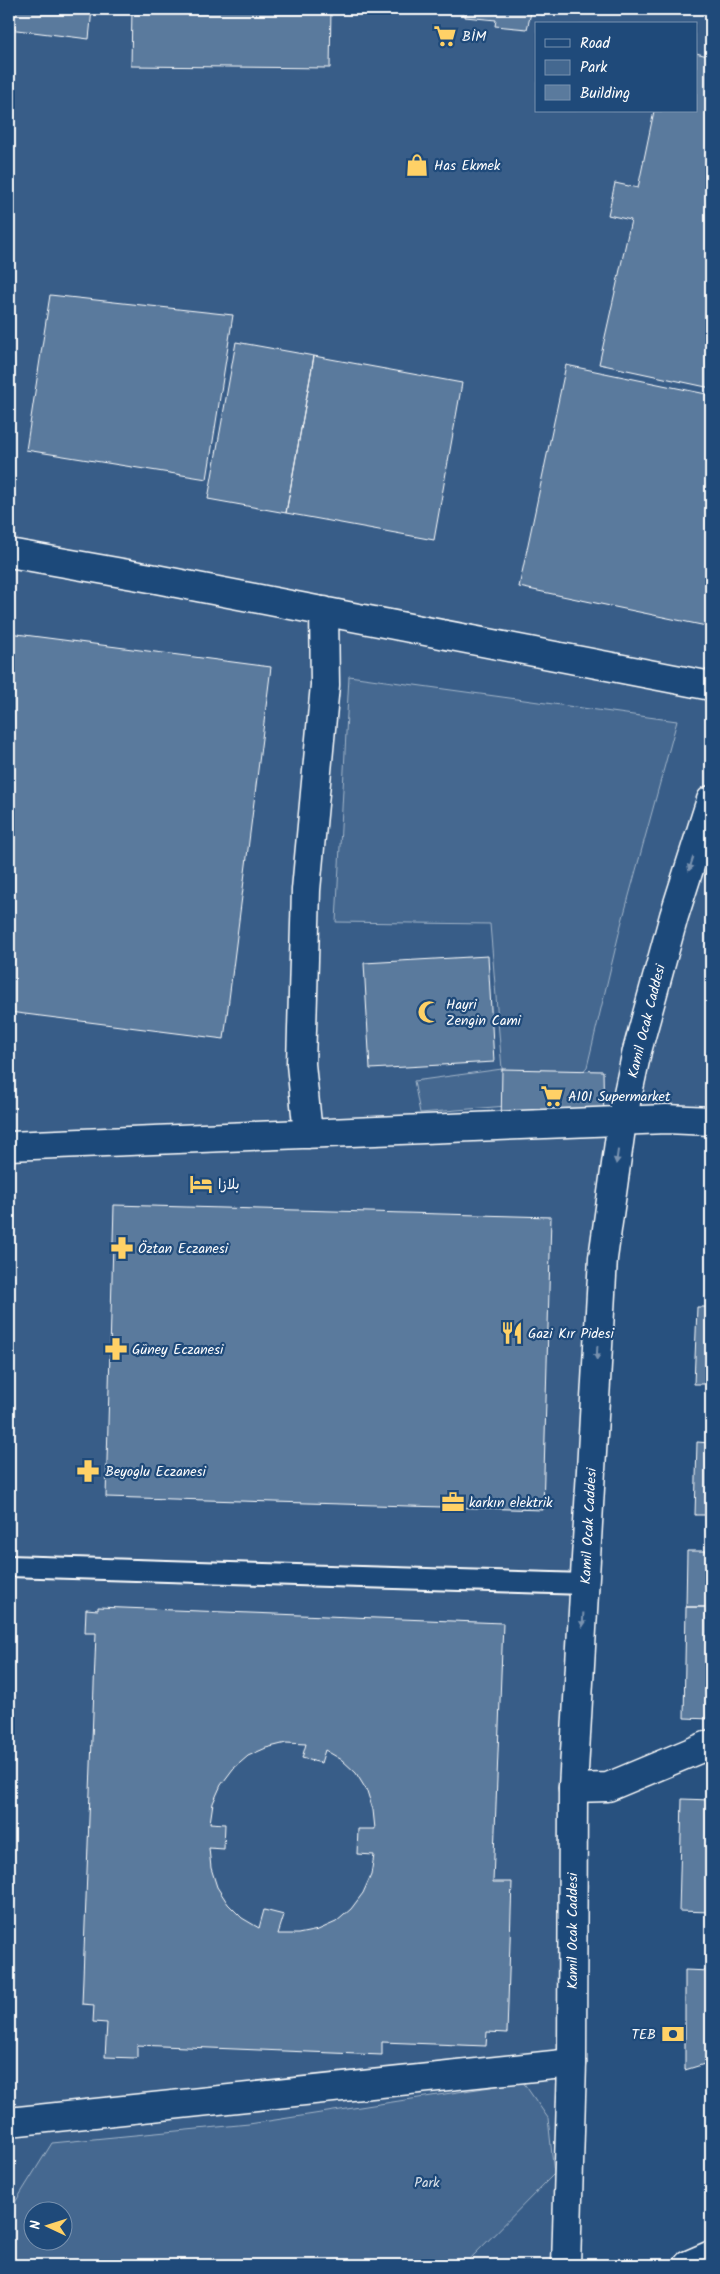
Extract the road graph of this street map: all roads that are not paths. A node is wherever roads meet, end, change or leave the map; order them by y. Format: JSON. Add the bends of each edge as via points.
{"nodes":[{"id":1,"x":9,"y":552,"type":"edge"},
{"id":2,"x":324,"y":611,"type":"junction"},
{"id":3,"x":711,"y":686,"type":"edge"},
{"id":4,"x":711,"y":800,"type":"edge"},
{"id":5,"x":622,"y":1121,"type":"junction"},
{"id":6,"x":711,"y":1121,"type":"edge"},
{"id":7,"x":308,"y":1134,"type":"junction"},
{"id":8,"x":9,"y":1146,"type":"edge"},
{"id":9,"x":9,"y":1566,"type":"edge"},
{"id":10,"x":585,"y":1584,"type":"junction"},
{"id":11,"x":711,"y":1744,"type":"edge"},
{"id":12,"x":573,"y":1788,"type":"junction"},
{"id":13,"x":572,"y":2063,"type":"junction"},
{"id":14,"x":9,"y":2122,"type":"edge"},
{"id":15,"x":711,"y":2255,"type":"edge"},
{"id":16,"x":566,"y":2265,"type":"edge"},
{"id":17,"x":688,"y":2265,"type":"edge"}],
"edges":[{"from":1,"to":2,"type":"street"},
{"from":2,"to":3,"type":"street"},
{"from":2,"to":7,"type":"street","via":[[325,686],[305,910],[301,1064]]},
{"from":4,"to":5,"type":"street","name":"Kamil Ocak Caddesi","one_way":true,"via":[[674,916]]},
{"from":5,"to":6,"type":"street"},
{"from":5,"to":7,"type":"street"},
{"from":5,"to":10,"type":"street","name":"Kamil Ocak Caddesi","one_way":true,"via":[[602,1258]]},
{"from":7,"to":8,"type":"street"},
{"from":9,"to":10,"type":"lane"},
{"from":10,"to":12,"type":"street","name":"Kamil Ocak Caddesi","one_way":true},
{"from":11,"to":12,"type":"street","via":[[608,1787]]},
{"from":12,"to":13,"type":"street","name":"Kamil Ocak Caddesi"},
{"from":13,"to":14,"type":"street"},
{"from":13,"to":16,"type":"street","name":"Kamil Ocak Caddesi"},
{"from":15,"to":17,"type":"street"}]}
